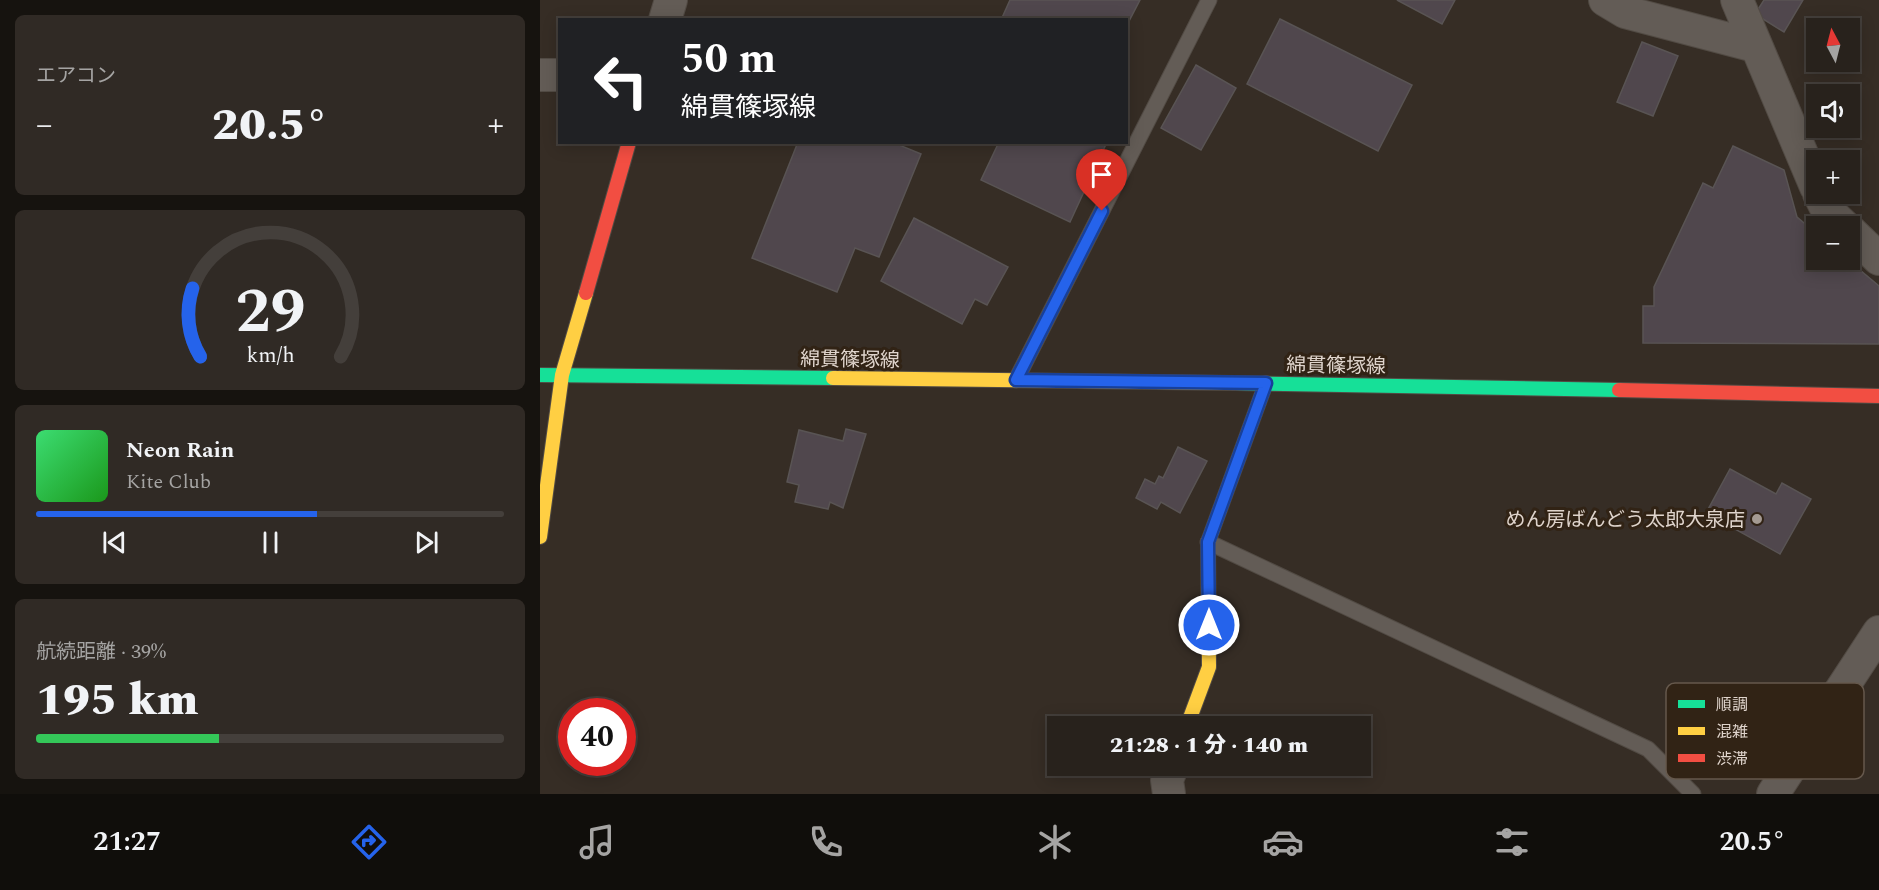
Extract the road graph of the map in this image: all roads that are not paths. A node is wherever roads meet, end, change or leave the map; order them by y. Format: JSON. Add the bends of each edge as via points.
{"nodes":[{"id":1,"x":671,"y":0,"type":"edge"},
{"id":2,"x":1209,"y":0,"type":"edge"},
{"id":3,"x":1605,"y":0,"type":"edge"},
{"id":4,"x":1737,"y":0,"type":"edge"},
{"id":5,"x":666,"y":18,"type":"edge"},
{"id":6,"x":1755,"y":46,"type":"junction"},
{"id":7,"x":540,"y":75,"type":"edge"},
{"id":8,"x":558,"y":75,"type":"edge"},
{"id":9,"x":628,"y":144,"type":"edge"},
{"id":10,"x":1806,"y":164,"type":"edge"},
{"id":11,"x":1824,"y":204,"type":"edge"},
{"id":12,"x":1833,"y":216,"type":"edge"},
{"id":13,"x":1860,"y":241,"type":"edge"},
{"id":14,"x":1879,"y":259,"type":"edge"},
{"id":15,"x":540,"y":375,"type":"edge"},
{"id":16,"x":562,"y":375,"type":"junction"},
{"id":17,"x":1016,"y":380,"type":"junction"},
{"id":18,"x":1266,"y":383,"type":"junction"},
{"id":19,"x":1879,"y":396,"type":"edge"},
{"id":20,"x":540,"y":537,"type":"edge"},
{"id":21,"x":1208,"y":542,"type":"junction"},
{"id":22,"x":1879,"y":632,"type":"edge"},
{"id":23,"x":1846,"y":683,"type":"edge"},
{"id":24,"x":1191,"y":716,"type":"edge"},
{"id":25,"x":1666,"y":767,"type":"edge"},
{"id":26,"x":1169,"y":776,"type":"edge"},
{"id":27,"x":1679,"y":779,"type":"edge"},
{"id":28,"x":1783,"y":779,"type":"edge"},
{"id":29,"x":1169,"y":794,"type":"edge"},
{"id":30,"x":1694,"y":794,"type":"edge"},
{"id":31,"x":1773,"y":794,"type":"edge"}],
"edges":[{"from":1,"to":5,"type":"street"},
{"from":2,"to":17,"type":"lane"},
{"from":3,"to":6,"type":"street","via":[[1625,12]]},
{"from":4,"to":6,"type":"street"},
{"from":6,"to":10,"type":"street"},
{"from":7,"to":8,"type":"street"},
{"from":9,"to":16,"type":"main road"},
{"from":11,"to":12,"type":"street"},
{"from":13,"to":14,"type":"street"},
{"from":15,"to":16,"type":"main road","name":"綿貫篠塚線"},
{"from":16,"to":17,"type":"main road","name":"綿貫篠塚線"},
{"from":16,"to":20,"type":"main road"},
{"from":17,"to":18,"type":"main road","name":"綿貫篠塚線"},
{"from":18,"to":19,"type":"main road","name":"綿貫篠塚線"},
{"from":18,"to":21,"type":"main road"},
{"from":21,"to":24,"type":"main road","via":[[1209,667]]},
{"from":21,"to":25,"type":"lane","via":[[1648,749]]},
{"from":22,"to":23,"type":"street"},
{"from":26,"to":29,"type":"street"},
{"from":27,"to":30,"type":"lane"},
{"from":28,"to":31,"type":"street"}]}
